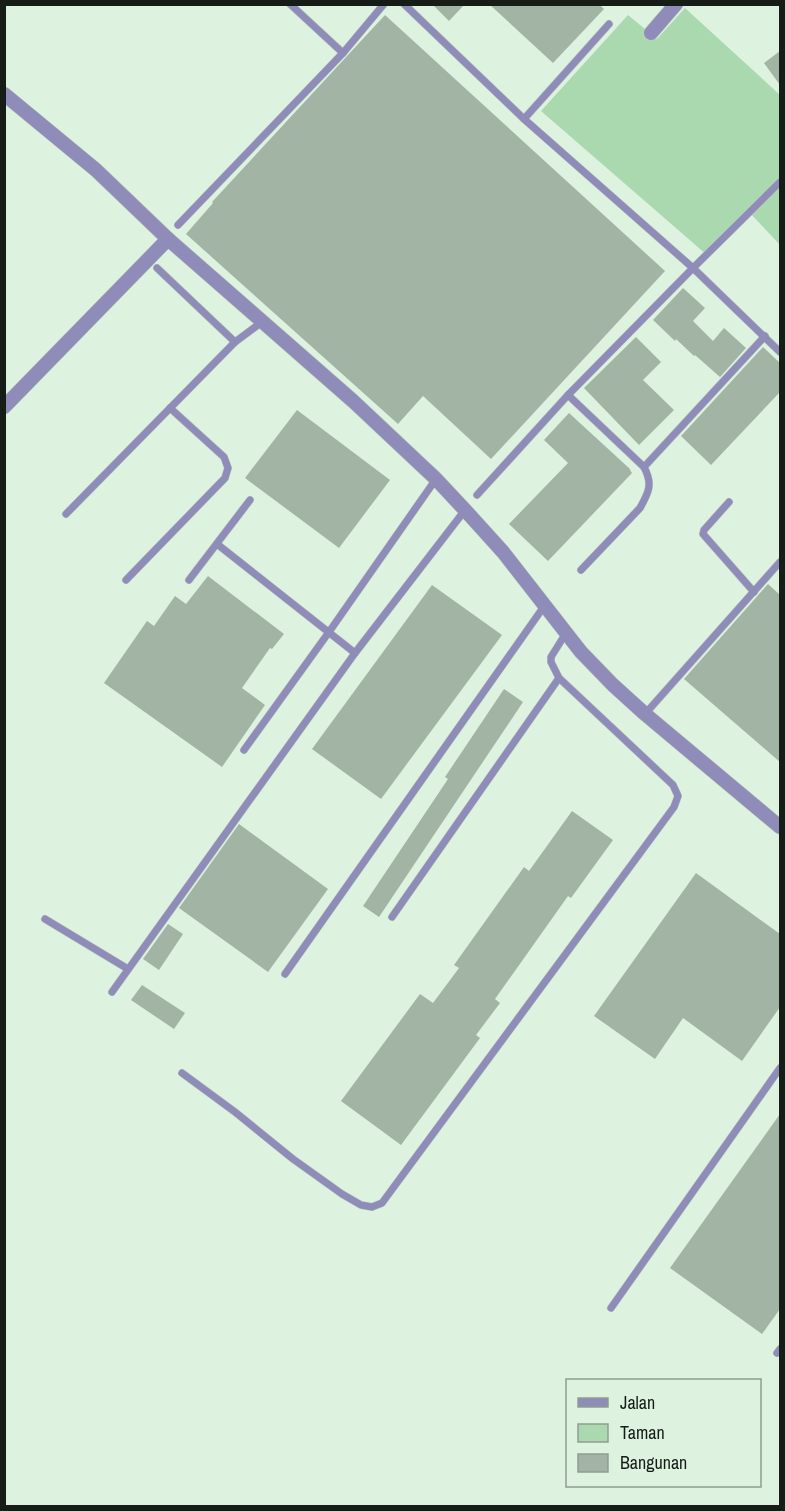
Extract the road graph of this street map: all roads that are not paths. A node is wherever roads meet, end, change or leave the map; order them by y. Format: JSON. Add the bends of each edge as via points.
{"nodes":[{"id":1,"x":290,"y":4,"type":"edge"},
{"id":2,"x":384,"y":4,"type":"edge"},
{"id":3,"x":404,"y":4,"type":"edge"},
{"id":4,"x":676,"y":4,"type":"edge"},
{"id":5,"x":609,"y":24,"type":"dead end"},
{"id":6,"x":651,"y":33,"type":"dead end"},
{"id":7,"x":343,"y":53,"type":"junction"},
{"id":8,"x":4,"y":94,"type":"edge"},
{"id":9,"x":524,"y":119,"type":"junction"},
{"id":10,"x":780,"y":182,"type":"edge"},
{"id":11,"x":178,"y":225,"type":"dead end"},
{"id":12,"x":168,"y":239,"type":"junction"},
{"id":13,"x":157,"y":268,"type":"dead end"},
{"id":14,"x":693,"y":268,"type":"junction"},
{"id":15,"x":262,"y":322,"type":"junction"},
{"id":16,"x":765,"y":336,"type":"junction"},
{"id":17,"x":235,"y":342,"type":"junction"},
{"id":18,"x":780,"y":351,"type":"edge"},
{"id":19,"x":568,"y":395,"type":"junction"},
{"id":20,"x":4,"y":407,"type":"edge"},
{"id":21,"x":170,"y":408,"type":"junction"},
{"id":22,"x":644,"y":467,"type":"junction"},
{"id":23,"x":436,"y":479,"type":"junction"},
{"id":24,"x":477,"y":495,"type":"dead end"},
{"id":25,"x":250,"y":500,"type":"dead end"},
{"id":26,"x":729,"y":502,"type":"dead end"},
{"id":27,"x":465,"y":510,"type":"junction"},
{"id":28,"x":66,"y":514,"type":"dead end"},
{"id":29,"x":217,"y":544,"type":"junction"},
{"id":30,"x":780,"y":562,"type":"edge"},
{"id":31,"x":581,"y":570,"type":"dead end"},
{"id":32,"x":126,"y":580,"type":"dead end"},
{"id":33,"x":189,"y":580,"type":"dead end"},
{"id":34,"x":754,"y":592,"type":"junction"},
{"id":35,"x":545,"y":605,"type":"junction"},
{"id":36,"x":329,"y":632,"type":"junction"},
{"id":37,"x":566,"y":633,"type":"junction"},
{"id":38,"x":356,"y":653,"type":"junction"},
{"id":39,"x":559,"y":678,"type":"junction"},
{"id":40,"x":645,"y":714,"type":"junction"},
{"id":41,"x":243,"y":750,"type":"dead end"},
{"id":42,"x":780,"y":826,"type":"edge"},
{"id":43,"x":392,"y":917,"type":"dead end"},
{"id":44,"x":45,"y":919,"type":"dead end"},
{"id":45,"x":128,"y":969,"type":"junction"},
{"id":46,"x":285,"y":974,"type":"dead end"},
{"id":47,"x":112,"y":992,"type":"dead end"},
{"id":48,"x":780,"y":1068,"type":"edge"},
{"id":49,"x":183,"y":1073,"type":"dead end"},
{"id":50,"x":611,"y":1308,"type":"dead end"}],
"edges":[{"from":1,"to":7,"type":"lane"},
{"from":2,"to":7,"type":"lane"},
{"from":3,"to":9,"type":"lane"},
{"from":4,"to":6,"type":"street"},
{"from":5,"to":9,"type":"lane"},
{"from":7,"to":11,"type":"lane"},
{"from":8,"to":12,"type":"street","via":[[96,170]]},
{"from":9,"to":14,"type":"lane"},
{"from":10,"to":14,"type":"lane"},
{"from":12,"to":15,"type":"street"},
{"from":12,"to":20,"type":"street"},
{"from":13,"to":17,"type":"lane"},
{"from":14,"to":16,"type":"lane"},
{"from":14,"to":19,"type":"lane"},
{"from":15,"to":17,"type":"lane"},
{"from":15,"to":23,"type":"street"},
{"from":16,"to":18,"type":"lane"},
{"from":16,"to":22,"type":"lane"},
{"from":17,"to":21,"type":"lane"},
{"from":19,"to":22,"type":"lane"},
{"from":19,"to":24,"type":"lane"},
{"from":21,"to":28,"type":"lane"},
{"from":21,"to":32,"type":"lane","via":[[224,457],[228,468],[225,478]]},
{"from":22,"to":31,"type":"lane","via":[[650,487],[640,508]]},
{"from":23,"to":27,"type":"street"},
{"from":23,"to":36,"type":"lane"},
{"from":25,"to":29,"type":"lane"},
{"from":26,"to":34,"type":"lane","via":[[703,534]]},
{"from":27,"to":35,"type":"street"},
{"from":27,"to":38,"type":"lane"},
{"from":29,"to":33,"type":"lane"},
{"from":29,"to":36,"type":"lane"},
{"from":30,"to":34,"type":"lane"},
{"from":34,"to":40,"type":"lane"},
{"from":35,"to":37,"type":"street"},
{"from":35,"to":46,"type":"lane"},
{"from":36,"to":38,"type":"lane"},
{"from":36,"to":41,"type":"lane"},
{"from":37,"to":39,"type":"lane","via":[[551,657]]},
{"from":37,"to":40,"type":"street"},
{"from":38,"to":45,"type":"lane"},
{"from":39,"to":43,"type":"lane"},
{"from":39,"to":49,"type":"lane","via":[[673,785],[678,796],[674,807],[382,1203],[372,1207],[361,1205],[342,1194]]},
{"from":40,"to":42,"type":"street"},
{"from":44,"to":45,"type":"lane"},
{"from":45,"to":47,"type":"lane"},
{"from":48,"to":50,"type":"lane"}]}
